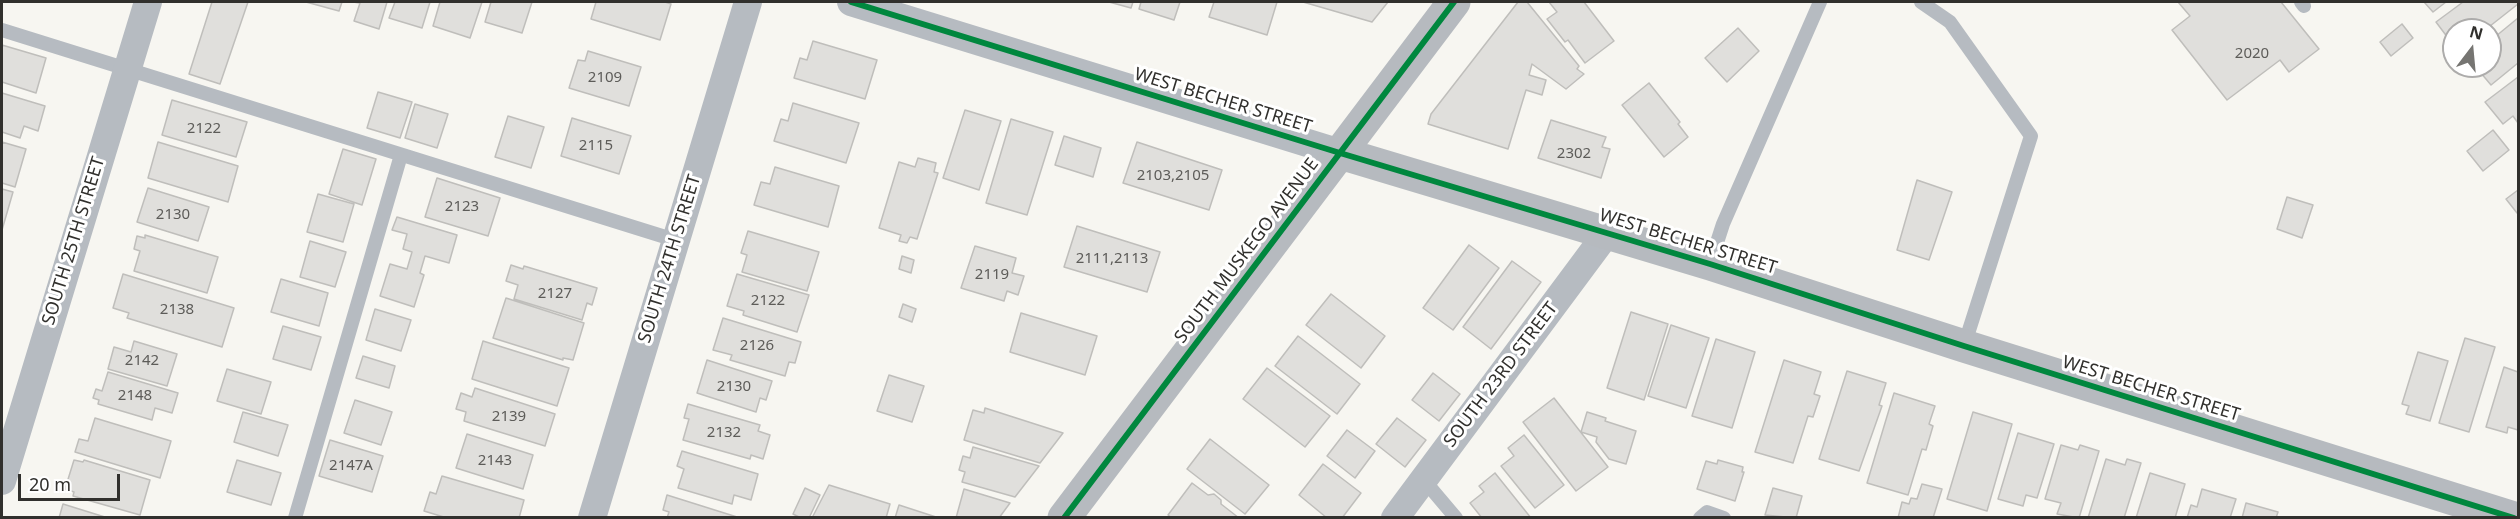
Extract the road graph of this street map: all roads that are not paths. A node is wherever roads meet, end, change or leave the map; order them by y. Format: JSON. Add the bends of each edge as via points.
{"nodes":[{"id":1,"x":148,"y":2,"type":"edge"},
{"id":2,"x":748,"y":2,"type":"edge"},
{"id":3,"x":851,"y":2,"type":"edge"},
{"id":4,"x":1454,"y":2,"type":"edge"},
{"id":5,"x":1820,"y":2,"type":"edge"},
{"id":6,"x":1921,"y":2,"type":"edge"},
{"id":7,"x":2,"y":30,"type":"edge"},
{"id":8,"x":127,"y":70,"type":"junction"},
{"id":9,"x":1340,"y":153,"type":"junction"},
{"id":10,"x":401,"y":155,"type":"junction"},
{"id":11,"x":1607,"y":233,"type":"junction"},
{"id":12,"x":675,"y":240,"type":"junction"},
{"id":13,"x":1710,"y":264,"type":"junction"},
{"id":14,"x":1964,"y":346,"type":"junction"},
{"id":15,"x":1424,"y":479,"type":"junction"},
{"id":16,"x":2,"y":481,"type":"edge"},
{"id":17,"x":295,"y":518,"type":"edge"},
{"id":18,"x":592,"y":518,"type":"edge"},
{"id":19,"x":1064,"y":518,"type":"edge"},
{"id":20,"x":1395,"y":518,"type":"edge"},
{"id":21,"x":1456,"y":518,"type":"edge"},
{"id":22,"x":1700,"y":518,"type":"edge"},
{"id":23,"x":1724,"y":518,"type":"edge"},
{"id":24,"x":2514,"y":518,"type":"edge"}],
"edges":[{"from":1,"to":8,"type":"street","name":"SOUTH 25TH STREET"},
{"from":2,"to":12,"type":"street","name":"SOUTH 24TH STREET"},
{"from":3,"to":9,"type":"street","name":"WEST BECHER STREET"},
{"from":4,"to":9,"type":"street","name":"SOUTH MUSKEGO AVENUE"},
{"from":5,"to":13,"type":"lane","via":[[1723,225]]},
{"from":6,"to":14,"type":"lane","via":[[1950,22],[2031,136]]},
{"from":7,"to":8,"type":"lane"},
{"from":8,"to":10,"type":"lane"},
{"from":8,"to":16,"type":"street","name":"SOUTH 25TH STREET"},
{"from":9,"to":11,"type":"street","name":"WEST BECHER STREET"},
{"from":9,"to":19,"type":"street","name":"SOUTH MUSKEGO AVENUE"},
{"from":10,"to":12,"type":"lane"},
{"from":10,"to":17,"type":"lane"},
{"from":11,"to":13,"type":"street","name":"WEST BECHER STREET"},
{"from":11,"to":15,"type":"street","name":"SOUTH 23RD STREET"},
{"from":12,"to":18,"type":"street","name":"SOUTH 24TH STREET"},
{"from":13,"to":14,"type":"street","name":"WEST BECHER STREET"},
{"from":14,"to":24,"type":"street","name":"WEST BECHER STREET"},
{"from":15,"to":20,"type":"street","name":"SOUTH 23RD STREET"},
{"from":15,"to":21,"type":"lane"},
{"from":22,"to":23,"type":"lane","via":[[1707,512]]}]}
